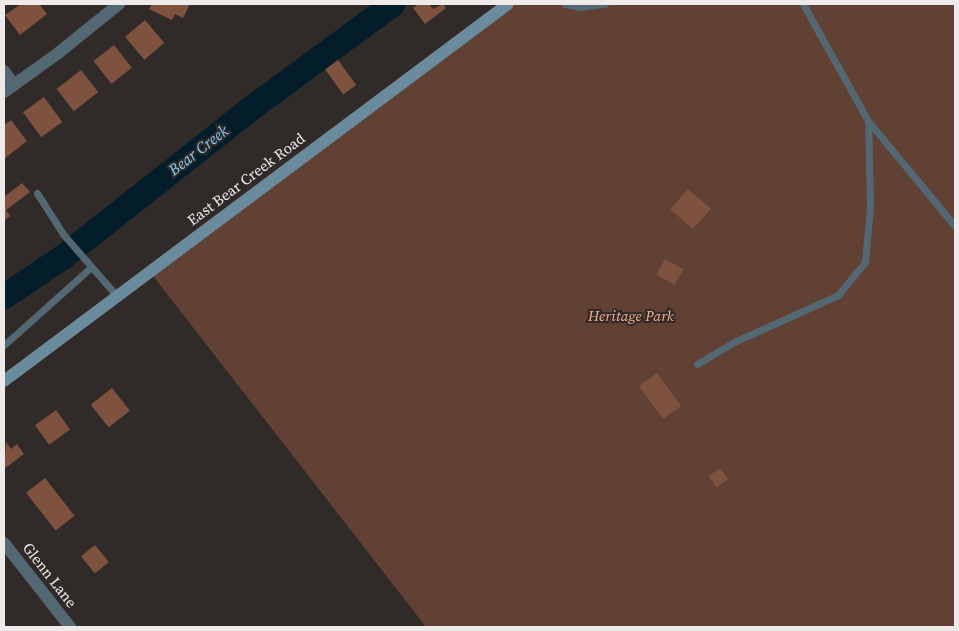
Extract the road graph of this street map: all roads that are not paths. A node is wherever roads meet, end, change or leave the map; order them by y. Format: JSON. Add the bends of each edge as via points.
{"nodes":[{"id":1,"x":119,"y":4,"type":"edge"},
{"id":2,"x":508,"y":4,"type":"edge"},
{"id":3,"x":565,"y":4,"type":"edge"},
{"id":4,"x":605,"y":4,"type":"edge"},
{"id":5,"x":803,"y":4,"type":"edge"},
{"id":6,"x":4,"y":71,"type":"edge"},
{"id":7,"x":9,"y":88,"type":"edge"},
{"id":8,"x":868,"y":121,"type":"junction"},
{"id":9,"x":37,"y":192,"type":"dead end"},
{"id":10,"x":955,"y":226,"type":"edge"},
{"id":11,"x":90,"y":268,"type":"junction"},
{"id":12,"x":116,"y":295,"type":"junction"},
{"id":13,"x":4,"y":345,"type":"edge"},
{"id":14,"x":697,"y":364,"type":"dead end"},
{"id":15,"x":4,"y":381,"type":"edge"},
{"id":16,"x":4,"y":544,"type":"edge"},
{"id":17,"x":70,"y":627,"type":"edge"}],
"edges":[{"from":1,"to":7,"type":"street"},
{"from":2,"to":12,"type":"main road","name":"East Bear Creek Road"},
{"from":3,"to":4,"type":"lane","via":[[579,7]]},
{"from":5,"to":8,"type":"lane"},
{"from":6,"to":7,"type":"street"},
{"from":8,"to":10,"type":"lane"},
{"from":8,"to":14,"type":"lane","via":[[870,206],[865,262],[838,295],[734,342]]},
{"from":9,"to":11,"type":"lane","via":[[63,234]]},
{"from":11,"to":12,"type":"lane"},
{"from":11,"to":13,"type":"lane"},
{"from":12,"to":15,"type":"main road","name":"East Bear Creek Road"},
{"from":16,"to":17,"type":"street","name":"Glenn Lane"}]}
